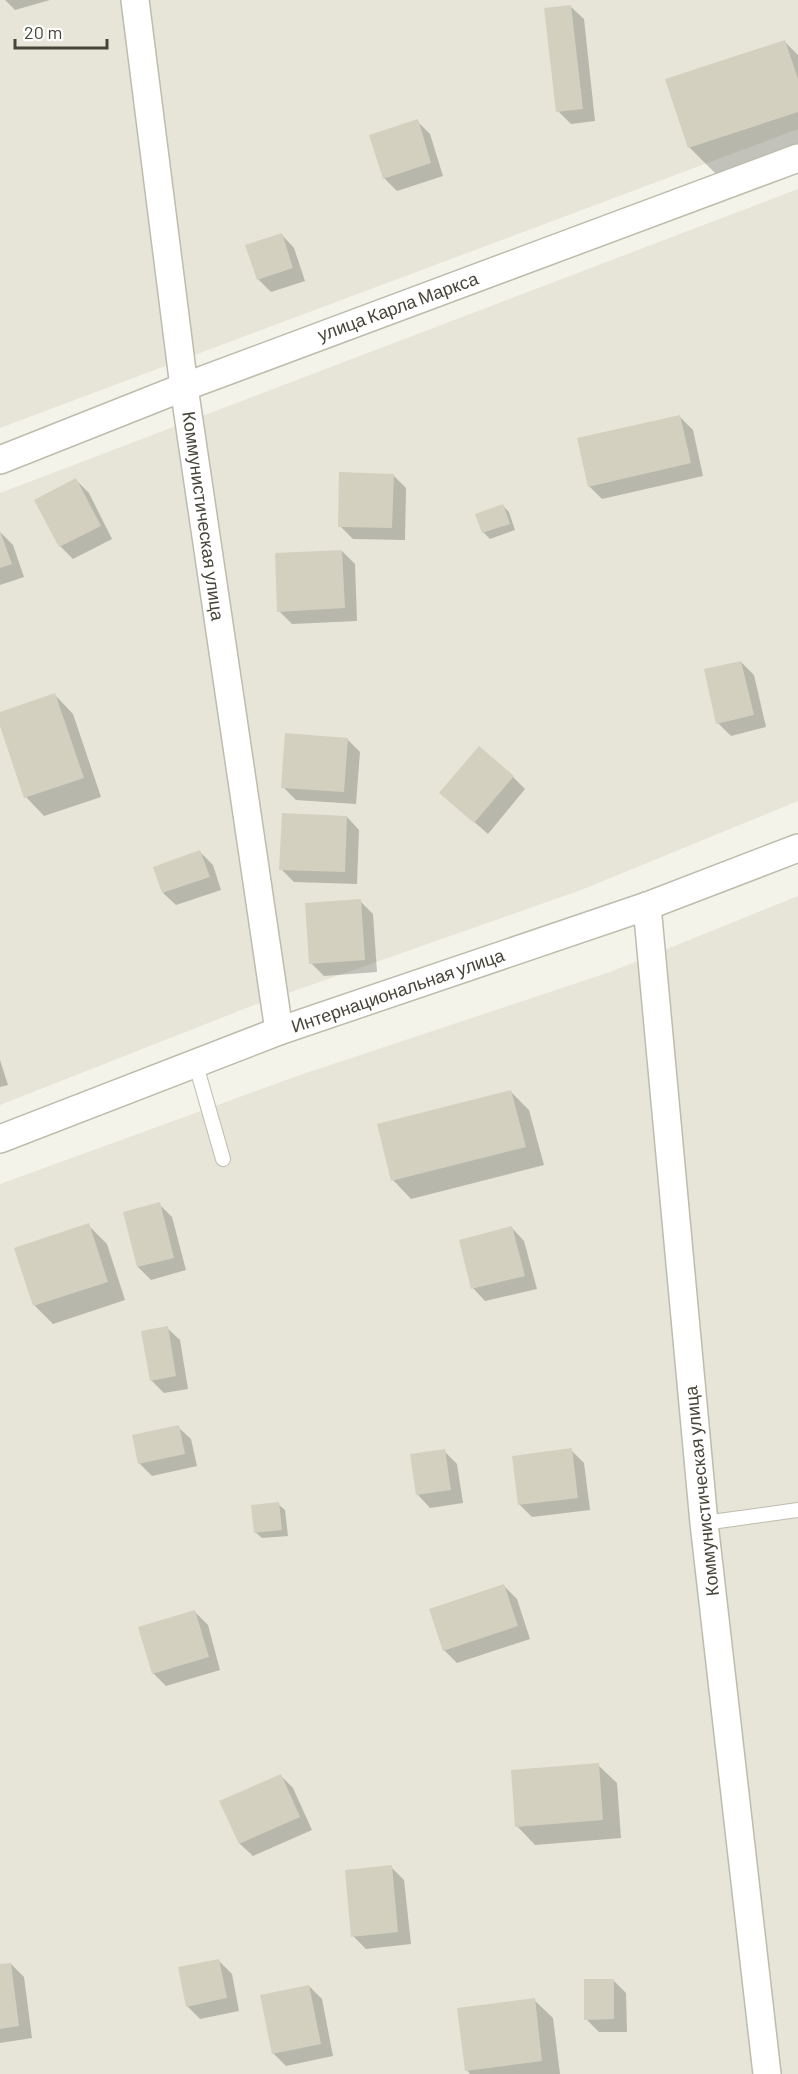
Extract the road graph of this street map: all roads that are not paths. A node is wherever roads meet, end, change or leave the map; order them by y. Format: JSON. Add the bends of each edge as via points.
{"nodes":[{"id":1,"x":135,"y":0,"type":"edge"},
{"id":2,"x":798,"y":158,"type":"edge"},
{"id":3,"x":184,"y":387,"type":"junction"},
{"id":4,"x":0,"y":460,"type":"edge"},
{"id":5,"x":798,"y":848,"type":"edge"},
{"id":6,"x":647,"y":906,"type":"junction"},
{"id":7,"x":279,"y":1031,"type":"junction"},
{"id":8,"x":196,"y":1065,"type":"junction"},
{"id":9,"x":0,"y":1139,"type":"edge"},
{"id":10,"x":223,"y":1159,"type":"dead end"},
{"id":11,"x":798,"y":1510,"type":"edge"},
{"id":12,"x":704,"y":1523,"type":"junction"},
{"id":13,"x":767,"y":2074,"type":"edge"}],
"edges":[{"from":1,"to":3,"type":"street","name":"Коммунистическая улица"},
{"from":2,"to":3,"type":"street","name":"улица Карла Маркса"},
{"from":3,"to":4,"type":"street","name":"улица Карла Маркса"},
{"from":3,"to":7,"type":"street","name":"Коммунистическая улица"},
{"from":5,"to":6,"type":"street","name":"Интернациональная улица"},
{"from":6,"to":7,"type":"street","name":"Интернациональная улица"},
{"from":6,"to":12,"type":"street","name":"Коммунистическая улица"},
{"from":7,"to":8,"type":"street","name":"Интернациональная улица"},
{"from":8,"to":9,"type":"street","name":"Интернациональная улица"},
{"from":8,"to":10,"type":"lane"},
{"from":11,"to":12,"type":"lane"},
{"from":12,"to":13,"type":"street","name":"Коммунистическая улица"}]}
